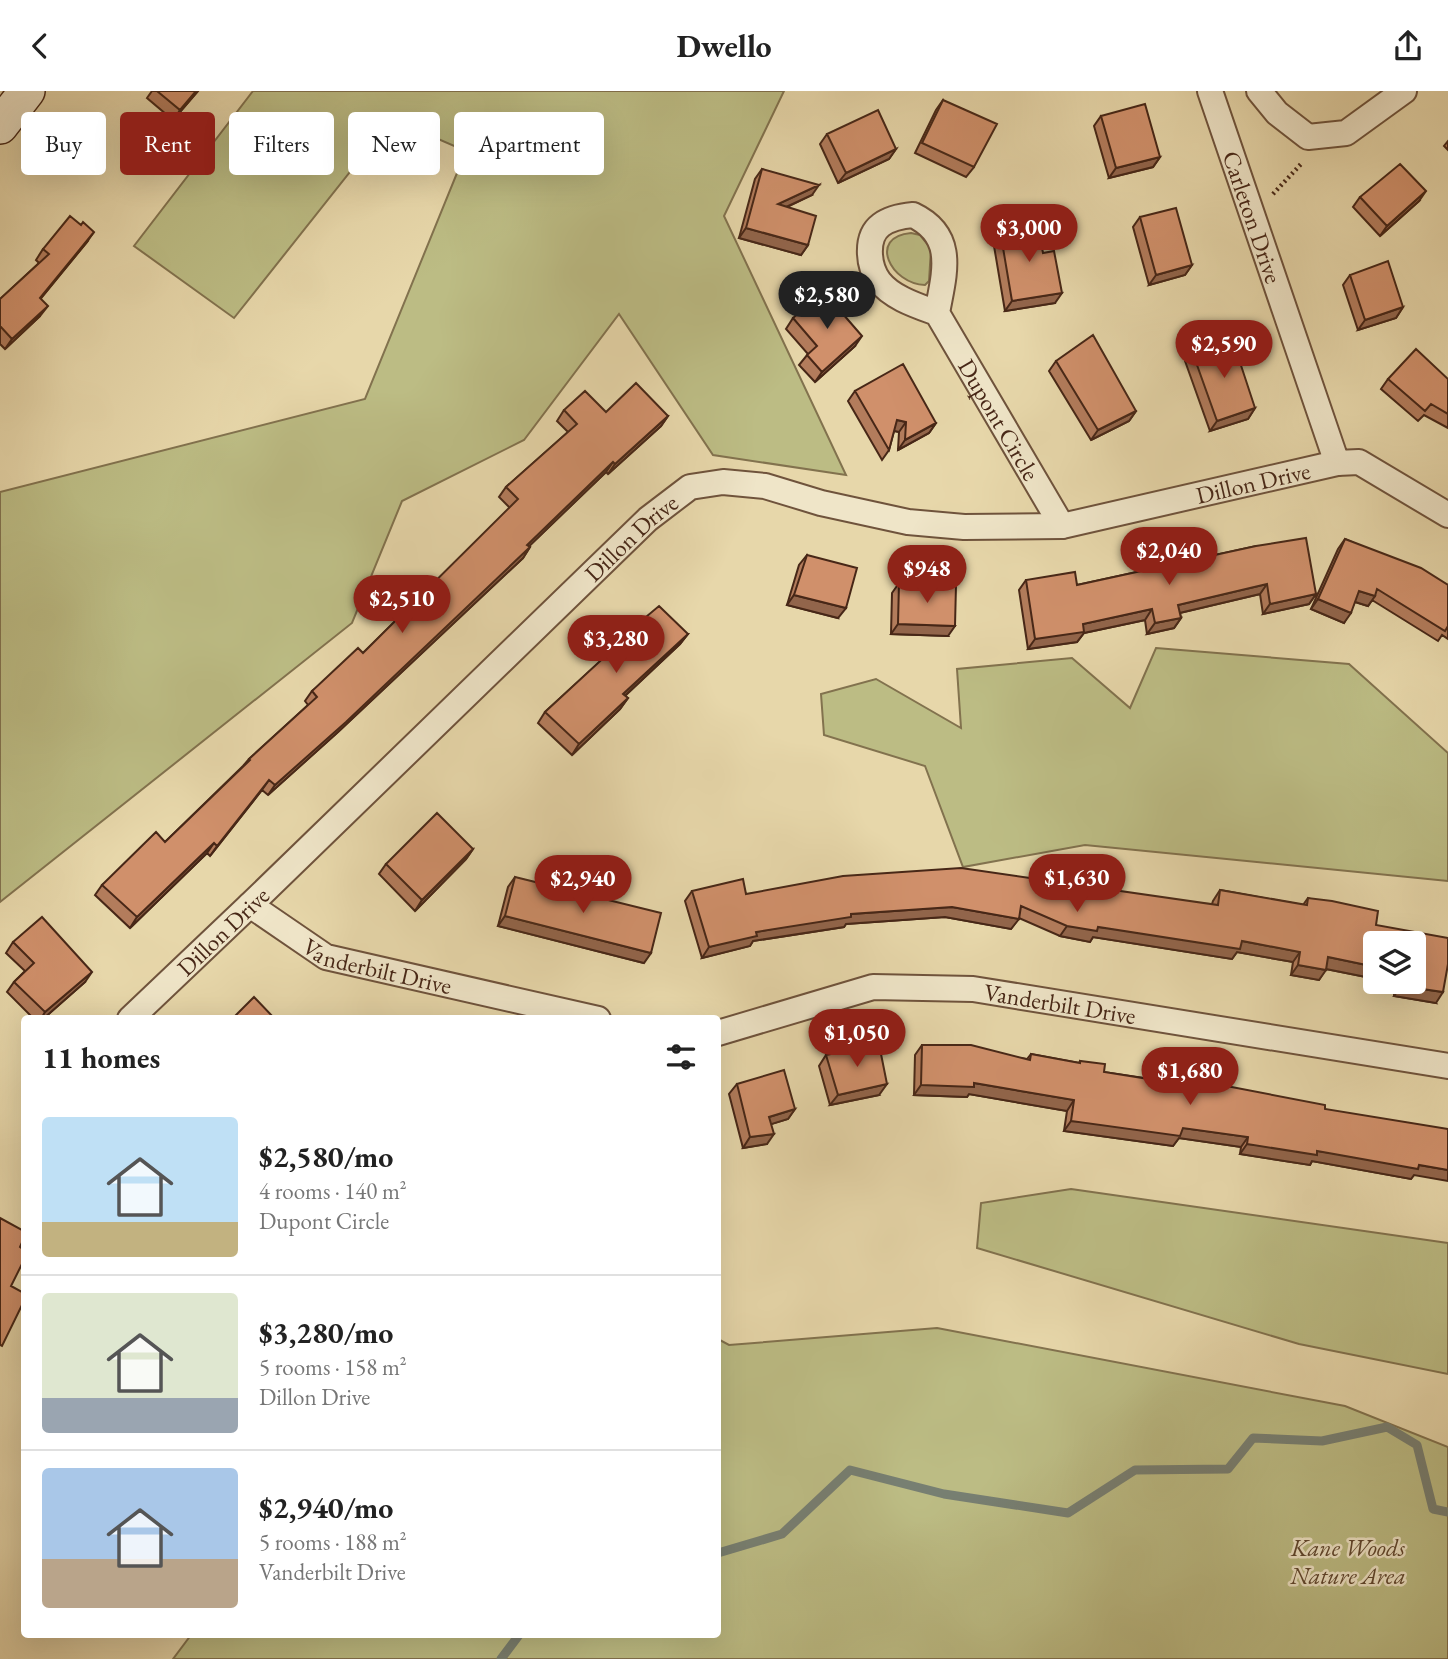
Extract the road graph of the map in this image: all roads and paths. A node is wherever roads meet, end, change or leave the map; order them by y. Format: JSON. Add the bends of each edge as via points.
{"nodes":[{"id":1,"x":27,"y":91,"type":"edge"},
{"id":2,"x":1210,"y":91,"type":"edge"},
{"id":3,"x":1259,"y":91,"type":"edge"},
{"id":4,"x":1404,"y":91,"type":"edge"},
{"id":5,"x":0,"y":126,"type":"edge"},
{"id":6,"x":1301,"y":164,"type":"dead end"},
{"id":7,"x":1265,"y":199,"type":"dead end"},
{"id":8,"x":937,"y":313,"type":"dead end"},
{"id":9,"x":1337,"y":463,"type":"junction"},
{"id":10,"x":1448,"y":515,"type":"edge"},
{"id":11,"x":1062,"y":526,"type":"junction"},
{"id":12,"x":250,"y":905,"type":"junction"},
{"id":13,"x":134,"y":1015,"type":"edge"},
{"id":14,"x":580,"y":1015,"type":"edge"},
{"id":15,"x":721,"y":1032,"type":"edge"},
{"id":16,"x":1448,"y":1066,"type":"edge"}],
"edges":[{"from":1,"to":5,"type":"main road"},
{"from":2,"to":9,"type":"street","name":"Carleton Drive"},
{"from":3,"to":4,"type":"street","via":[[1276,113],[1308,137],[1346,133]]},
{"from":6,"to":7,"type":"path"},
{"from":8,"to":11,"type":"street","name":"Dupont Circle"},
{"from":9,"to":10,"type":"street","via":[[1359,462]]},
{"from":9,"to":11,"type":"street","name":"Dillon Drive"},
{"from":11,"to":12,"type":"street","name":"Dillon Drive","via":[[964,527],[908,522],[765,486],[723,482],[690,487],[648,519]]},
{"from":12,"to":13,"type":"street","name":"Dillon Drive"},
{"from":12,"to":14,"type":"street","name":"Vanderbilt Drive","via":[[326,957]]},
{"from":15,"to":16,"type":"street","name":"Vanderbilt Drive","via":[[873,987],[973,989]]}]}
